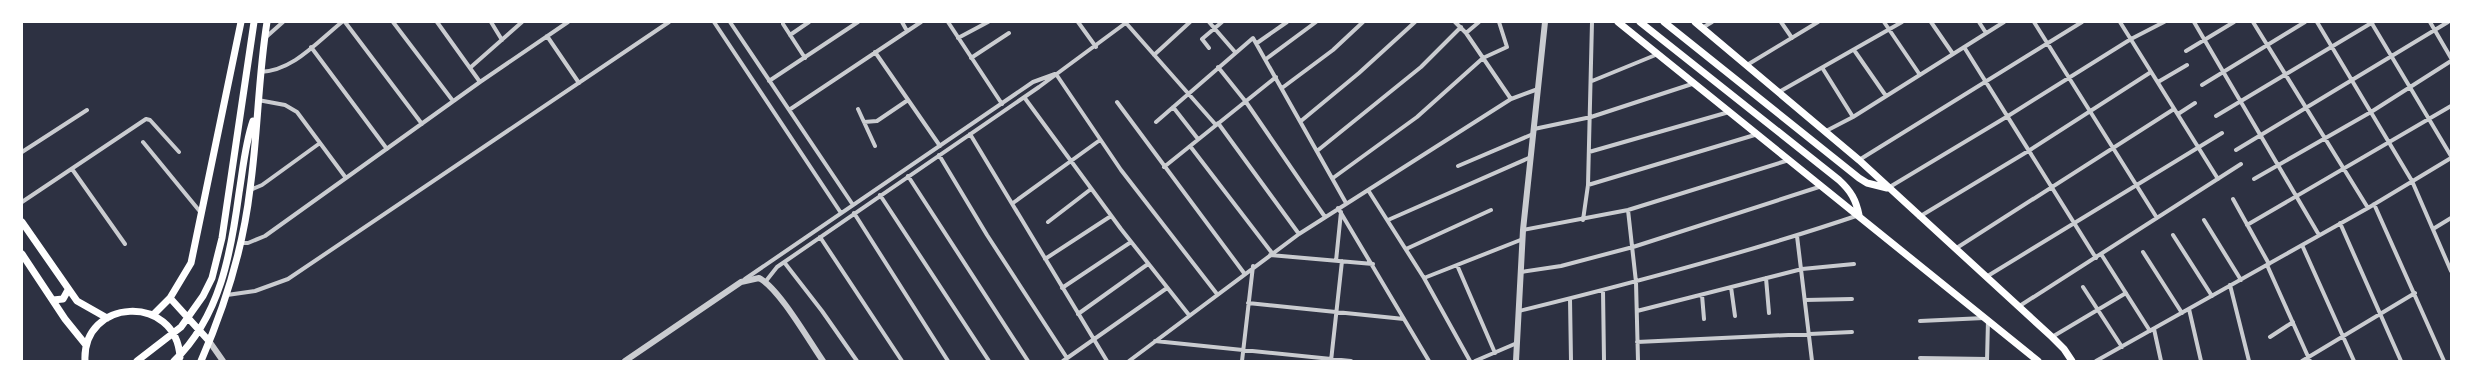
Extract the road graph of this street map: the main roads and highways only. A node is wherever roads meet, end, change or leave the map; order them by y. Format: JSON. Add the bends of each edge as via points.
{"nodes":[{"id":1,"x":241,"y":22,"type":"edge"},
{"id":2,"x":254,"y":22,"type":"edge"},
{"id":3,"x":267,"y":22,"type":"edge"},
{"id":4,"x":1618,"y":22,"type":"edge"},
{"id":5,"x":1664,"y":22,"type":"edge"},
{"id":6,"x":1695,"y":22,"type":"edge"},
{"id":7,"x":1642,"y":24,"type":"edge"},
{"id":8,"x":256,"y":111,"type":"junction"},
{"id":9,"x":1887,"y":188,"type":"junction"},
{"id":10,"x":1860,"y":215,"type":"junction"},
{"id":11,"x":22,"y":222,"type":"edge"},
{"id":12,"x":22,"y":254,"type":"edge"},
{"id":13,"x":68,"y":290,"type":"junction"},
{"id":14,"x":170,"y":298,"type":"junction"},
{"id":15,"x":53,"y":300,"type":"junction"},
{"id":16,"x":153,"y":315,"type":"junction"},
{"id":17,"x":106,"y":318,"type":"junction"},
{"id":18,"x":209,"y":341,"type":"junction"},
{"id":19,"x":86,"y":345,"type":"junction"},
{"id":20,"x":83,"y":360,"type":"edge"},
{"id":21,"x":137,"y":361,"type":"edge"},
{"id":22,"x":174,"y":361,"type":"edge"},
{"id":23,"x":180,"y":361,"type":"edge"},
{"id":24,"x":201,"y":361,"type":"edge"},
{"id":25,"x":2038,"y":361,"type":"edge"},
{"id":26,"x":2072,"y":361,"type":"edge"}],
"edges":[{"from":1,"to":14,"type":"main road","via":[[191,263]]},
{"from":2,"to":21,"type":"main road","via":[[222,238],[212,278],[181,327]]},
{"from":3,"to":8,"type":"main road"},
{"from":4,"to":10,"type":"main road"},
{"from":5,"to":9,"type":"main road","via":[[1858,178]]},
{"from":6,"to":9,"type":"main road","via":[[1826,131]]},
{"from":7,"to":10,"type":"main road","via":[[1844,184],[1856,201]]},
{"from":8,"to":18,"type":"main road","via":[[250,190],[240,243],[227,295]]},
{"from":8,"to":22,"type":"main road","via":[[247,144],[228,263],[213,304],[195,337]]},
{"from":9,"to":26,"type":"main road","via":[[2052,337]]},
{"from":10,"to":25,"type":"main road"},
{"from":11,"to":13,"type":"main road"},
{"from":12,"to":15,"type":"main road"},
{"from":13,"to":15,"type":"main road","via":[[63,299]]},
{"from":13,"to":17,"type":"main road","via":[[82,305]]},
{"from":14,"to":16,"type":"main road"},
{"from":14,"to":18,"type":"main road"},
{"from":15,"to":19,"type":"main road"},
{"from":16,"to":17,"type":"main road","via":[[129,310]]},
{"from":16,"to":23,"type":"main road","via":[[166,324],[174,336]]},
{"from":17,"to":19,"type":"main road","via":[[94,330]]},
{"from":18,"to":24,"type":"main road"},
{"from":19,"to":20,"type":"main road"}]}
